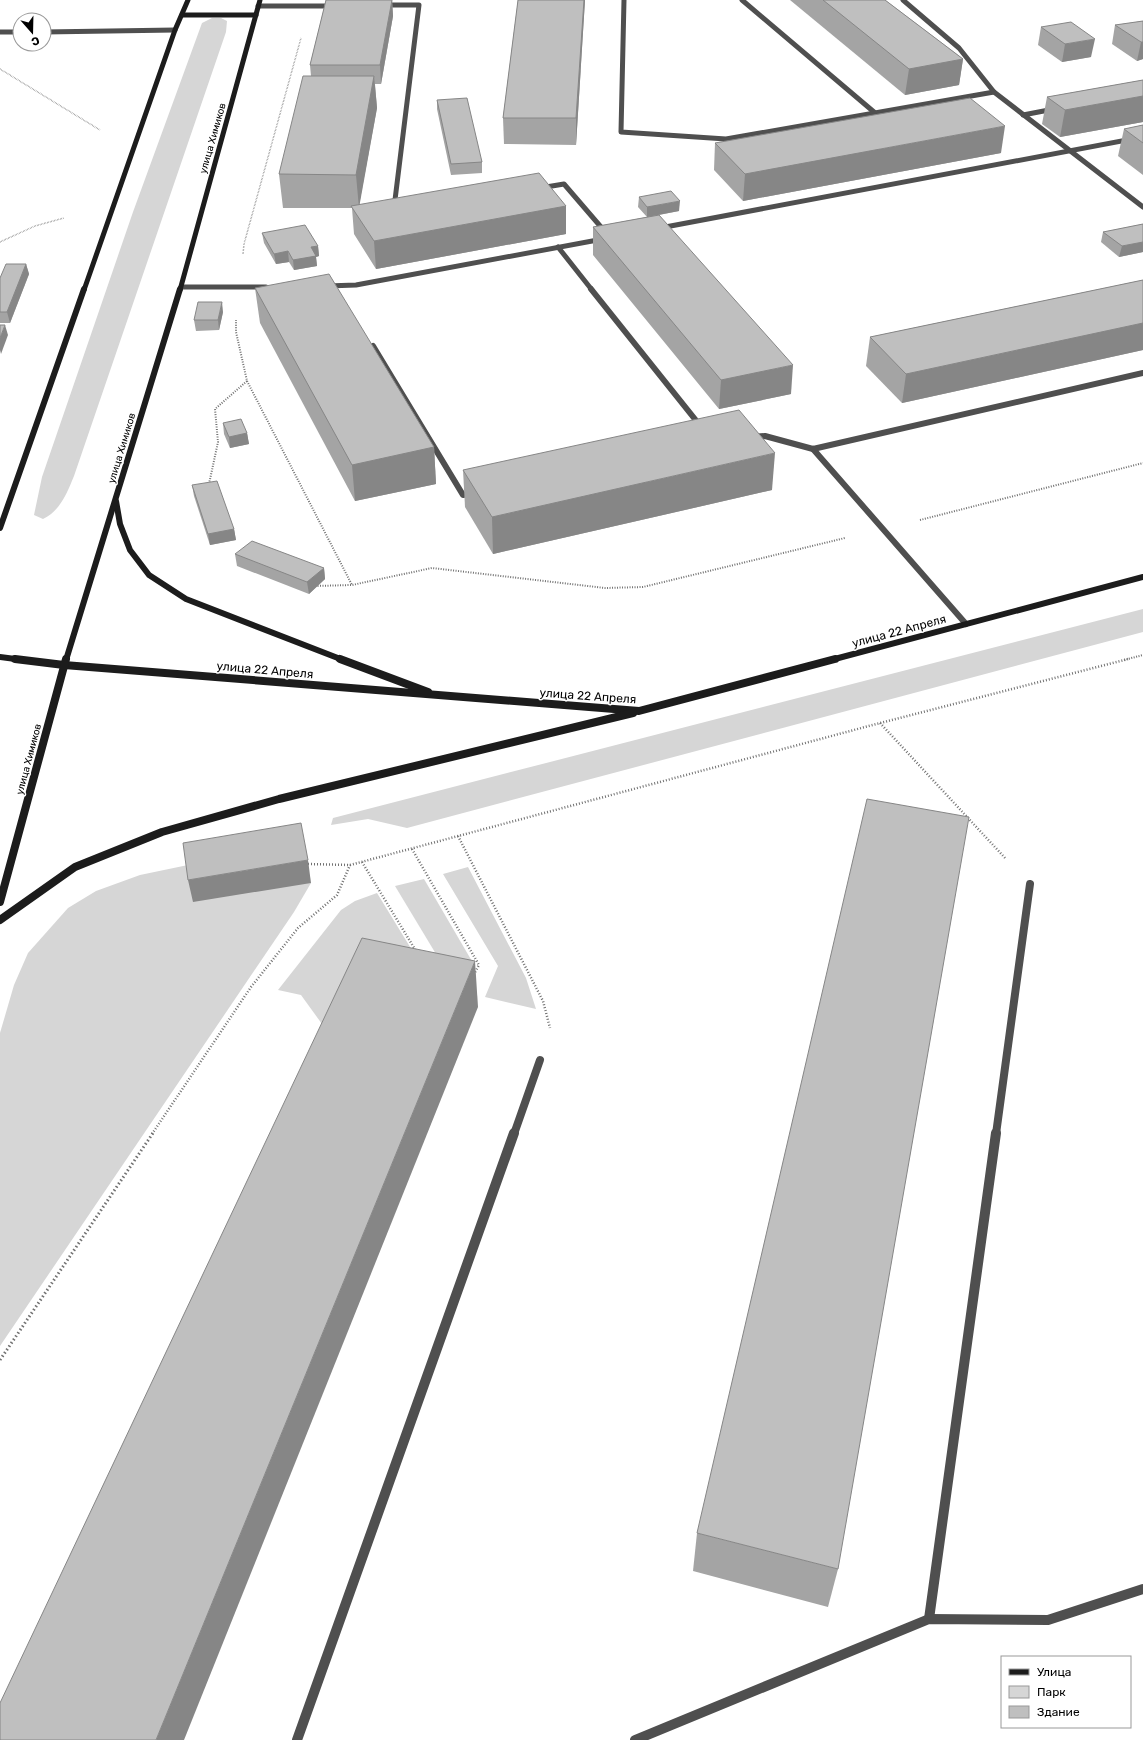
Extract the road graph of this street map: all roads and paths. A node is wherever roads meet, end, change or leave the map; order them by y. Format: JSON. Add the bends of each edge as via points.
{"nodes":[{"id":1,"x":188,"y":0,"type":"edge"},
{"id":2,"x":624,"y":0,"type":"edge"},
{"id":3,"x":742,"y":0,"type":"edge"},
{"id":4,"x":903,"y":0,"type":"edge"},
{"id":5,"x":259,"y":3,"type":"edge"},
{"id":6,"x":372,"y":5,"type":"edge"},
{"id":7,"x":310,"y":6,"type":"junction"},
{"id":8,"x":341,"y":6,"type":"edge"},
{"id":9,"x":182,"y":15,"type":"junction"},
{"id":10,"x":256,"y":15,"type":"junction"},
{"id":11,"x":175,"y":30,"type":"junction"},
{"id":12,"x":0,"y":32,"type":"edge"},
{"id":13,"x":12,"y":32,"type":"edge"},
{"id":14,"x":52,"y":32,"type":"edge"},
{"id":15,"x":0,"y":69,"type":"edge"},
{"id":16,"x":994,"y":92,"type":"junction"},
{"id":17,"x":1060,"y":108,"type":"edge"},
{"id":18,"x":874,"y":112,"type":"junction"},
{"id":19,"x":1023,"y":115,"type":"junction"},
{"id":20,"x":100,"y":130,"type":"dead end"},
{"id":21,"x":1143,"y":137,"type":"edge"},
{"id":22,"x":1070,"y":151,"type":"junction"},
{"id":23,"x":533,"y":189,"type":"edge"},
{"id":24,"x":1143,"y":207,"type":"edge"},
{"id":25,"x":394,"y":214,"type":"edge"},
{"id":26,"x":64,"y":218,"type":"dead end"},
{"id":27,"x":657,"y":229,"type":"edge"},
{"id":28,"x":0,"y":242,"type":"edge"},
{"id":29,"x":558,"y":247,"type":"junction"},
{"id":30,"x":318,"y":286,"type":"edge"},
{"id":31,"x":181,"y":287,"type":"junction"},
{"id":32,"x":272,"y":287,"type":"edge"},
{"id":33,"x":241,"y":288,"type":"junction"},
{"id":34,"x":371,"y":343,"type":"edge"},
{"id":35,"x":1143,"y":373,"type":"edge"},
{"id":36,"x":247,"y":381,"type":"junction"},
{"id":37,"x":706,"y":434,"type":"edge"},
{"id":38,"x":742,"y":438,"type":"edge"},
{"id":39,"x":813,"y":448,"type":"junction"},
{"id":40,"x":1143,"y":463,"type":"edge"},
{"id":41,"x":208,"y":487,"type":"edge"},
{"id":42,"x":479,"y":492,"type":"edge"},
{"id":43,"x":115,"y":499,"type":"junction"},
{"id":44,"x":0,"y":528,"type":"edge"},
{"id":45,"x":882,"y":529,"type":"junction"},
{"id":46,"x":1143,"y":577,"type":"edge"},
{"id":47,"x":310,"y":584,"type":"edge"},
{"id":48,"x":352,"y":585,"type":"junction"},
{"id":49,"x":966,"y":624,"type":"junction"},
{"id":50,"x":1143,"y":655,"type":"edge"},
{"id":51,"x":0,"y":657,"type":"edge"},
{"id":52,"x":64,"y":665,"type":"junction"},
{"id":53,"x":438,"y":696,"type":"junction"},
{"id":54,"x":639,"y":711,"type":"junction"},
{"id":55,"x":880,"y":723,"type":"junction"},
{"id":56,"x":458,"y":836,"type":"junction"},
{"id":57,"x":412,"y":849,"type":"junction"},
{"id":58,"x":362,"y":862,"type":"junction"},
{"id":59,"x":308,"y":864,"type":"edge"},
{"id":60,"x":350,"y":865,"type":"junction"},
{"id":61,"x":1030,"y":884,"type":"joint"},
{"id":62,"x":0,"y":902,"type":"edge"},
{"id":63,"x":0,"y":920,"type":"edge"},
{"id":64,"x":420,"y":956,"type":"edge"},
{"id":65,"x":472,"y":977,"type":"dead end"},
{"id":66,"x":540,"y":1060,"type":"joint"},
{"id":67,"x":0,"y":1360,"type":"edge"},
{"id":68,"x":1143,"y":1589,"type":"edge"},
{"id":69,"x":929,"y":1619,"type":"junction"},
{"id":70,"x":297,"y":1740,"type":"edge"},
{"id":71,"x":635,"y":1740,"type":"edge"}],
"edges":[{"from":1,"to":9,"type":"main road"},
{"from":2,"to":18,"type":"street","via":[[621,132],[726,139]]},
{"from":3,"to":18,"type":"street"},
{"from":4,"to":16,"type":"street","via":[[959,48]]},
{"from":5,"to":7,"type":"street"},
{"from":5,"to":10,"type":"main road","name":"улица Химиков"},
{"from":6,"to":25,"type":"street","via":[[419,5]]},
{"from":7,"to":8,"type":"street"},
{"from":7,"to":33,"type":"path","via":[[244,244]]},
{"from":9,"to":10,"type":"main road"},
{"from":9,"to":11,"type":"main road"},
{"from":10,"to":31,"type":"main road","name":"улица Химиков"},
{"from":11,"to":14,"type":"street"},
{"from":11,"to":44,"type":"main road"},
{"from":12,"to":13,"type":"street"},
{"from":15,"to":20,"type":"path"},
{"from":16,"to":18,"type":"street"},
{"from":16,"to":19,"type":"street"},
{"from":17,"to":19,"type":"street"},
{"from":19,"to":22,"type":"street"},
{"from":21,"to":22,"type":"street"},
{"from":22,"to":24,"type":"street"},
{"from":22,"to":27,"type":"street"},
{"from":23,"to":29,"type":"street","via":[[564,184],[610,238]]},
{"from":26,"to":28,"type":"path","via":[[35,226]]},
{"from":29,"to":30,"type":"street","via":[[356,286]]},
{"from":29,"to":37,"type":"street"},
{"from":31,"to":33,"type":"street"},
{"from":31,"to":43,"type":"main road","name":"улица Химиков"},
{"from":32,"to":33,"type":"street"},
{"from":33,"to":36,"type":"path","via":[[236,306],[236,332]]},
{"from":34,"to":42,"type":"street","via":[[463,495]]},
{"from":35,"to":39,"type":"street"},
{"from":36,"to":41,"type":"path","via":[[215,409],[218,442]]},
{"from":36,"to":48,"type":"path"},
{"from":38,"to":39,"type":"street","via":[[765,436]]},
{"from":39,"to":45,"type":"street"},
{"from":40,"to":45,"type":"path"},
{"from":43,"to":52,"type":"main road","name":"улица Химиков"},
{"from":43,"to":53,"type":"main road","via":[[120,524],[130,550],[149,575],[186,599]]},
{"from":45,"to":48,"type":"path","via":[[643,587],[606,588],[432,568]]},
{"from":45,"to":49,"type":"street"},
{"from":46,"to":49,"type":"main road","name":"улица 22 Апреля"},
{"from":47,"to":48,"type":"path","via":[[317,587]]},
{"from":49,"to":54,"type":"main road","name":"улица 22 Апреля"},
{"from":50,"to":55,"type":"path"},
{"from":51,"to":52,"type":"main road","name":"улица 22 Апреля"},
{"from":52,"to":53,"type":"main road","name":"улица 22 Апреля"},
{"from":52,"to":62,"type":"main road","name":"улица Химиков"},
{"from":53,"to":54,"type":"main road","name":"улица 22 Апреля"},
{"from":54,"to":63,"type":"main road","via":[[279,799],[162,832],[75,867]]},
{"from":55,"to":56,"type":"path"},
{"from":55,"to":61,"type":"path"},
{"from":56,"to":57,"type":"path"},
{"from":56,"to":66,"type":"path","via":[[543,1001],[551,1030]]},
{"from":57,"to":58,"type":"path"},
{"from":57,"to":65,"type":"path","via":[[479,964]]},
{"from":58,"to":60,"type":"path"},
{"from":58,"to":64,"type":"path"},
{"from":59,"to":60,"type":"path"},
{"from":60,"to":67,"type":"path","via":[[337,895],[298,928],[251,987]]},
{"from":61,"to":69,"type":"street"},
{"from":66,"to":70,"type":"street"},
{"from":68,"to":69,"type":"street","via":[[1048,1620]]},
{"from":69,"to":71,"type":"street"}]}
